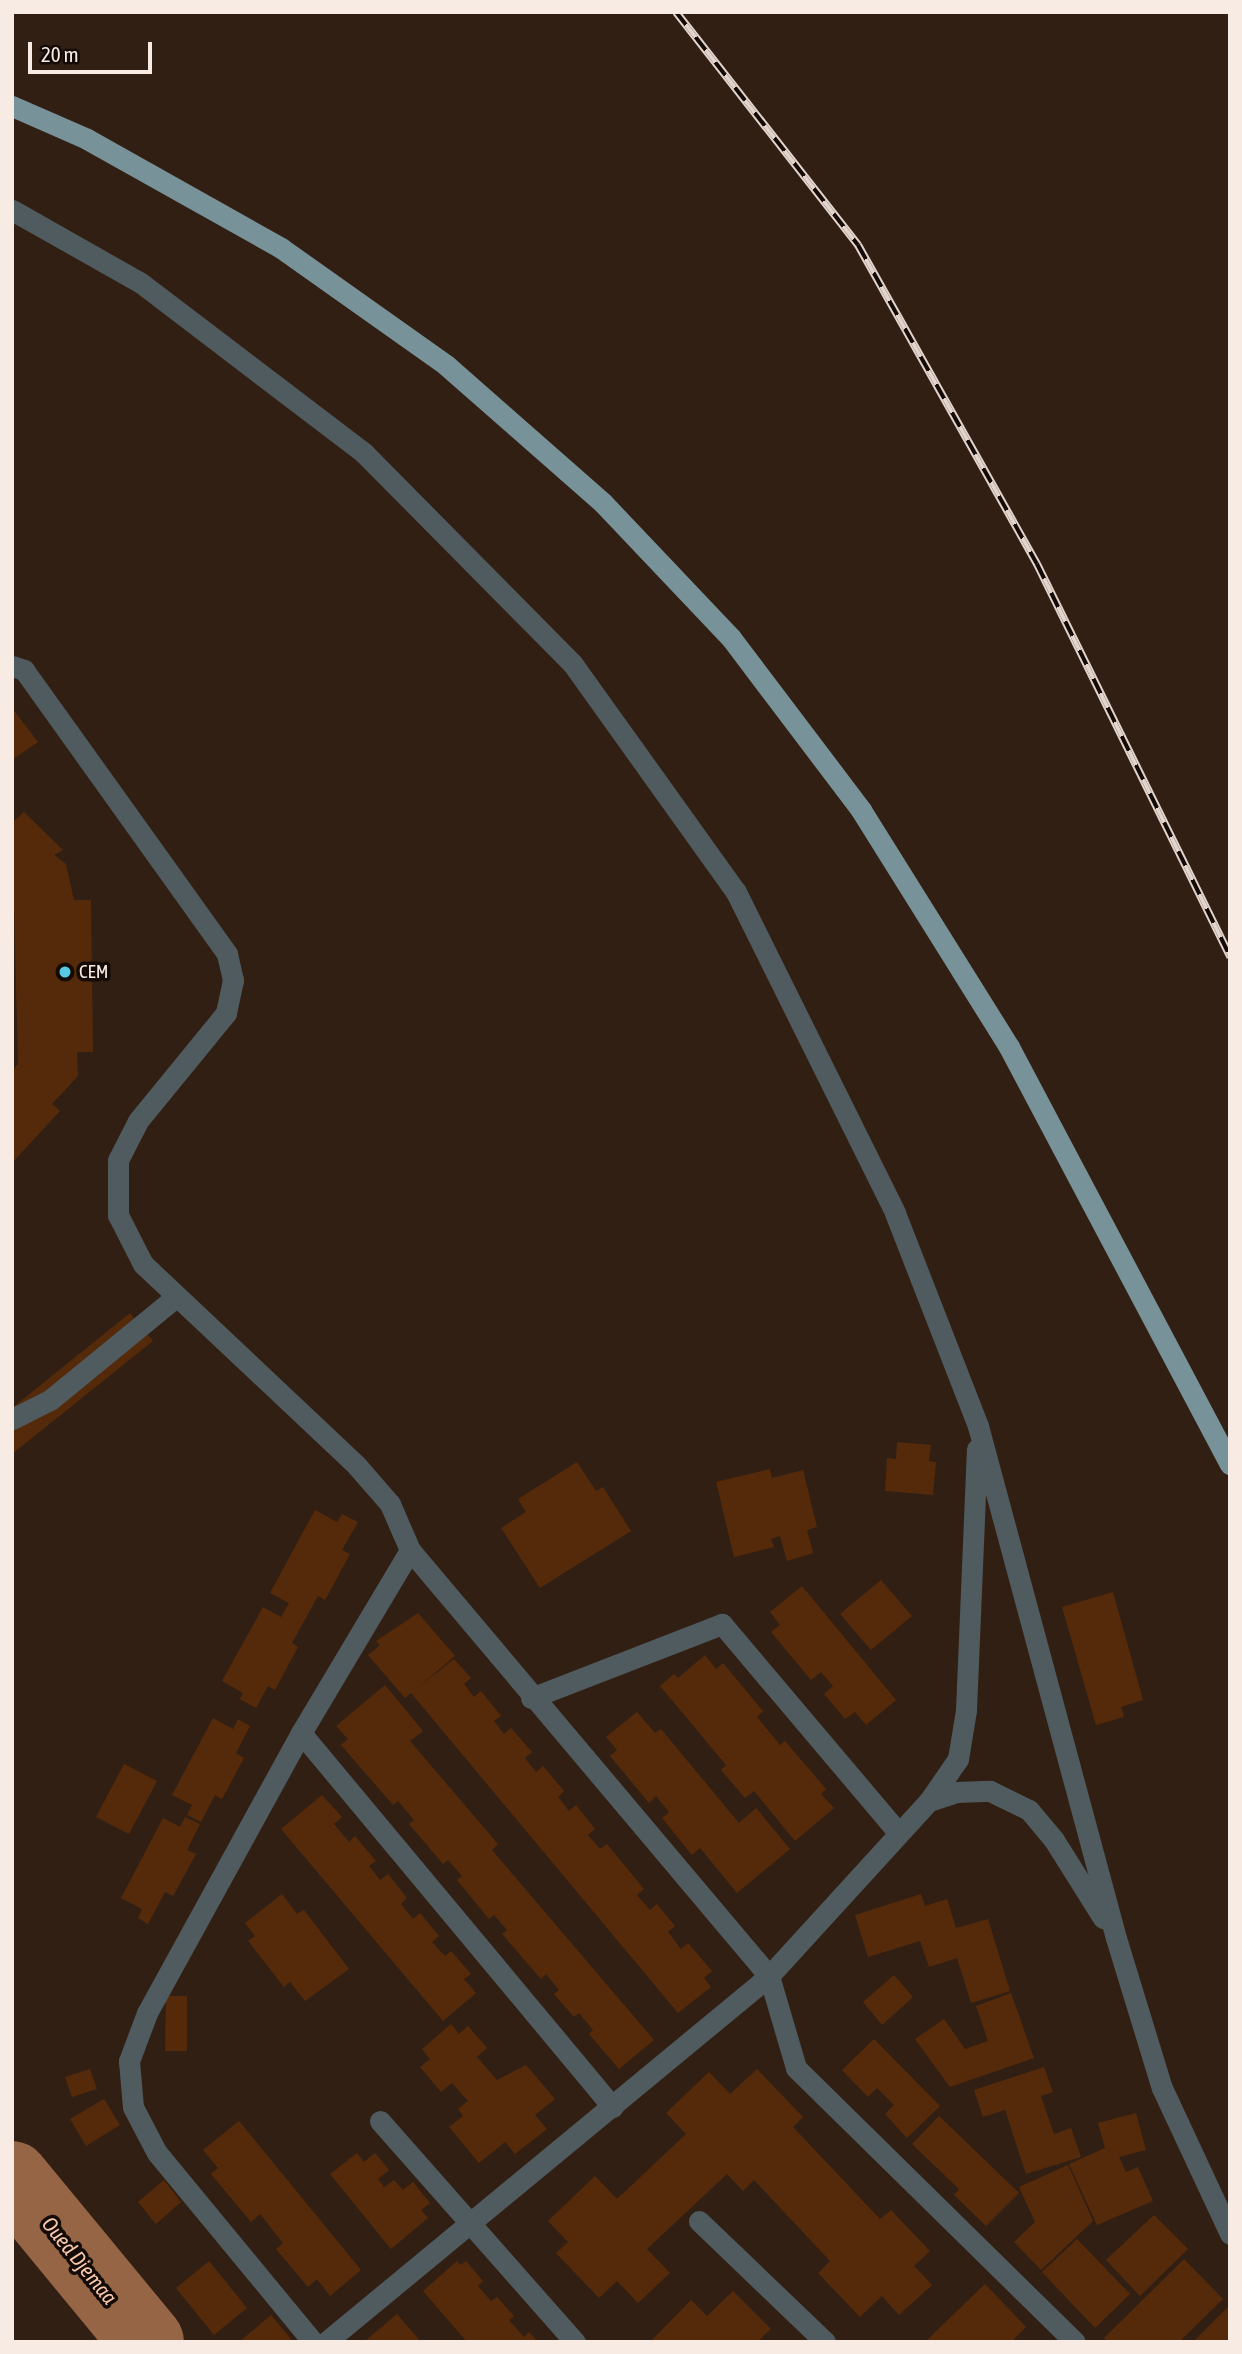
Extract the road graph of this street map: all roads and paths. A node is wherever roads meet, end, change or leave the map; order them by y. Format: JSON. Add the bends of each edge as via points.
{"nodes":[{"id":1,"x":12,"y":106,"type":"edge"},
{"id":2,"x":12,"y":210,"type":"edge"},
{"id":3,"x":12,"y":666,"type":"edge"},
{"id":4,"x":177,"y":1296,"type":"junction"},
{"id":5,"x":12,"y":1419,"type":"edge"},
{"id":6,"x":978,"y":1426,"type":"junction"},
{"id":7,"x":1230,"y":1464,"type":"edge"},
{"id":8,"x":410,"y":1550,"type":"junction"},
{"id":9,"x":531,"y":1698,"type":"junction"},
{"id":10,"x":301,"y":1733,"type":"junction"},
{"id":11,"x":929,"y":1801,"type":"junction"},
{"id":12,"x":898,"y":1832,"type":"junction"},
{"id":13,"x":1116,"y":1938,"type":"junction"},
{"id":14,"x":769,"y":1976,"type":"junction"},
{"id":15,"x":613,"y":2107,"type":"junction"},
{"id":16,"x":380,"y":2121,"type":"dead end"},
{"id":17,"x":699,"y":2221,"type":"dead end"},
{"id":18,"x":471,"y":2223,"type":"junction"},
{"id":19,"x":1230,"y":2234,"type":"edge"},
{"id":20,"x":313,"y":2342,"type":"edge"},
{"id":21,"x":326,"y":2342,"type":"edge"},
{"id":22,"x":575,"y":2342,"type":"edge"},
{"id":23,"x":825,"y":2342,"type":"edge"},
{"id":24,"x":1075,"y":2342,"type":"edge"}],
"edges":[{"from":1,"to":7,"type":"main road","via":[[87,139],[281,248],[446,365],[603,503],[731,638],[861,810],[1009,1047]]},
{"from":2,"to":6,"type":"street","via":[[141,283],[364,453],[572,663],[736,892],[895,1213]]},
{"from":3,"to":4,"type":"street","via":[[24,670],[227,954],[233,980],[226,1013],[138,1121],[118,1160],[118,1215],[143,1264]]},
{"from":4,"to":5,"type":"street","via":[[50,1400]]},
{"from":4,"to":8,"type":"street","via":[[357,1466],[390,1504]]},
{"from":6,"to":11,"type":"street","via":[[967,1710],[958,1759]]},
{"from":6,"to":13,"type":"street"},
{"from":8,"to":9,"type":"street"},
{"from":8,"to":10,"type":"street"},
{"from":9,"to":12,"type":"street","via":[[722,1624]]},
{"from":9,"to":14,"type":"street"},
{"from":10,"to":15,"type":"street"},
{"from":10,"to":20,"type":"street","via":[[146,2013],[129,2061],[133,2107],[157,2153]]},
{"from":11,"to":12,"type":"street"},
{"from":11,"to":13,"type":"street","via":[[956,1792],[989,1791],[1028,1810],[1054,1840]]},
{"from":12,"to":14,"type":"street"},
{"from":13,"to":19,"type":"street","via":[[1161,2088]]},
{"from":14,"to":15,"type":"street"},
{"from":14,"to":24,"type":"street","via":[[796,2067]]},
{"from":15,"to":18,"type":"street"},
{"from":16,"to":18,"type":"street"},
{"from":17,"to":23,"type":"street"},
{"from":18,"to":21,"type":"street"},
{"from":18,"to":22,"type":"street"}]}
